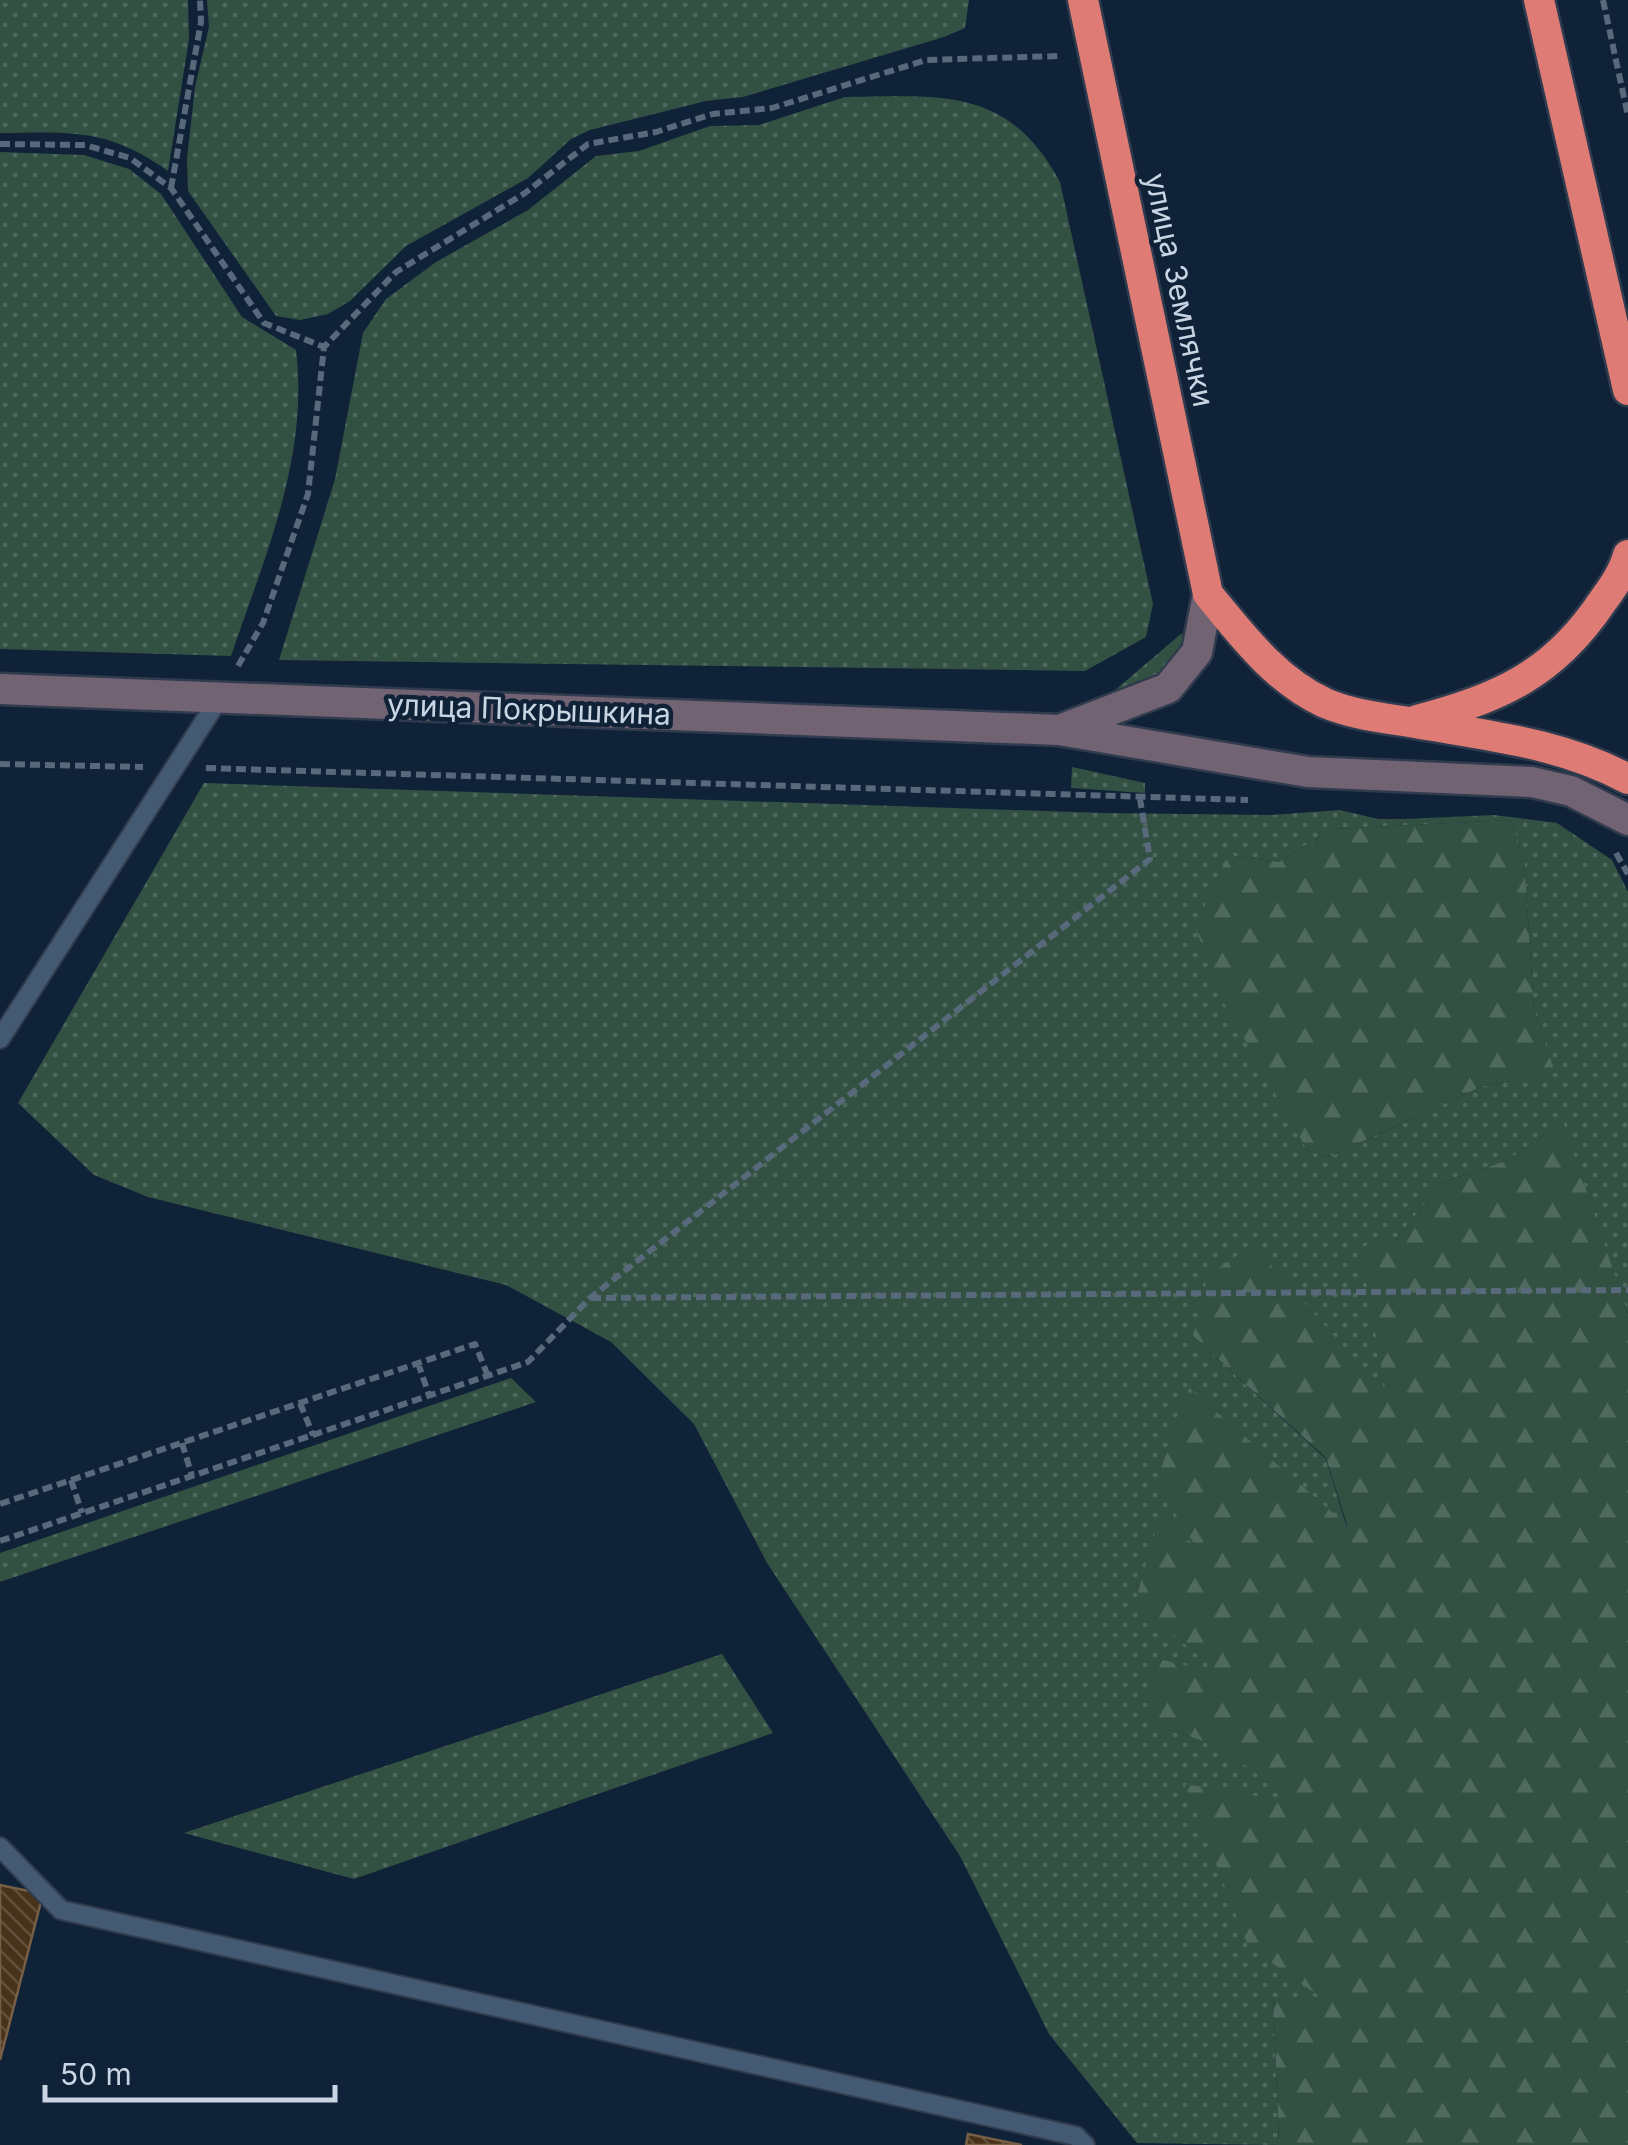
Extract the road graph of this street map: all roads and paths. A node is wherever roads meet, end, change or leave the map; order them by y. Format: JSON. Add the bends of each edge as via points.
{"nodes":[{"id":1,"x":200,"y":0,"type":"edge"},
{"id":2,"x":1083,"y":0,"type":"edge"},
{"id":3,"x":1539,"y":0,"type":"edge"},
{"id":4,"x":1603,"y":0,"type":"edge"},
{"id":5,"x":1094,"y":55,"type":"junction"},
{"id":6,"x":1628,"y":116,"type":"edge"},
{"id":7,"x":0,"y":144,"type":"edge"},
{"id":8,"x":170,"y":188,"type":"junction"},
{"id":9,"x":324,"y":347,"type":"junction"},
{"id":10,"x":1628,"y":390,"type":"edge"},
{"id":11,"x":1628,"y":555,"type":"edge"},
{"id":12,"x":1208,"y":594,"type":"junction"},
{"id":13,"x":0,"y":689,"type":"edge"},
{"id":14,"x":220,"y":698,"type":"junction"},
{"id":15,"x":1409,"y":722,"type":"junction"},
{"id":16,"x":1059,"y":730,"type":"junction"},
{"id":17,"x":0,"y":764,"type":"edge"},
{"id":18,"x":176,"y":767,"type":"junction"},
{"id":19,"x":1628,"y":779,"type":"edge"},
{"id":20,"x":1628,"y":820,"type":"edge"},
{"id":21,"x":0,"y":1039,"type":"edge"},
{"id":22,"x":1628,"y":1290,"type":"edge"},
{"id":23,"x":590,"y":1298,"type":"junction"},
{"id":24,"x":418,"y":1363,"type":"junction"},
{"id":25,"x":488,"y":1376,"type":"junction"},
{"id":26,"x":429,"y":1395,"type":"junction"},
{"id":27,"x":300,"y":1403,"type":"junction"},
{"id":28,"x":313,"y":1435,"type":"junction"},
{"id":29,"x":182,"y":1442,"type":"junction"},
{"id":30,"x":192,"y":1476,"type":"junction"},
{"id":31,"x":71,"y":1480,"type":"junction"},
{"id":32,"x":0,"y":1504,"type":"edge"},
{"id":33,"x":82,"y":1513,"type":"junction"},
{"id":34,"x":0,"y":1541,"type":"edge"},
{"id":35,"x":0,"y":1847,"type":"edge"},
{"id":36,"x":1085,"y":2145,"type":"edge"}],
"edges":[{"from":1,"to":8,"type":"path"},
{"from":2,"to":5,"type":"highway","name":"улица Землячки"},
{"from":3,"to":10,"type":"highway"},
{"from":4,"to":6,"type":"path"},
{"from":5,"to":9,"type":"path","via":[[926,60],[772,108],[713,114],[588,144],[525,193],[396,272]]},
{"from":5,"to":12,"type":"highway","name":"улица Землячки"},
{"from":7,"to":8,"type":"path","via":[[84,145],[130,158]]},
{"from":8,"to":9,"type":"path","via":[[264,324]]},
{"from":9,"to":14,"type":"path","via":[[308,494],[263,623]]},
{"from":11,"to":15,"type":"highway","via":[[1580,635],[1532,677],[1486,702]]},
{"from":12,"to":15,"type":"highway","via":[[1292,683],[1326,703]]},
{"from":12,"to":16,"type":"main road","via":[[1197,652],[1168,688]]},
{"from":13,"to":14,"type":"main road","name":"улица Покрышкина"},
{"from":14,"to":16,"type":"main road","name":"улица Покрышкина"},
{"from":14,"to":18,"type":"lane"},
{"from":15,"to":19,"type":"highway","via":[[1540,745],[1588,758]]},
{"from":16,"to":20,"type":"main road","name":"улица Покрышкина","via":[[1308,772],[1532,782],[1572,790]]},
{"from":17,"to":18,"type":"path"},
{"from":18,"to":21,"type":"lane"},
{"from":18,"to":23,"type":"path","via":[[1140,800],[1150,860]]},
{"from":22,"to":23,"type":"path"},
{"from":23,"to":25,"type":"path","via":[[528,1362]]},
{"from":24,"to":25,"type":"path","via":[[475,1344]]},
{"from":24,"to":26,"type":"path"},
{"from":24,"to":27,"type":"path"},
{"from":25,"to":26,"type":"path"},
{"from":26,"to":28,"type":"path"},
{"from":27,"to":28,"type":"path"},
{"from":27,"to":29,"type":"path"},
{"from":28,"to":30,"type":"path"},
{"from":29,"to":30,"type":"path"},
{"from":29,"to":31,"type":"path"},
{"from":30,"to":33,"type":"path"},
{"from":31,"to":32,"type":"path"},
{"from":31,"to":33,"type":"path"},
{"from":33,"to":34,"type":"path"},
{"from":35,"to":36,"type":"lane","via":[[61,1910],[1076,2136]]}]}
